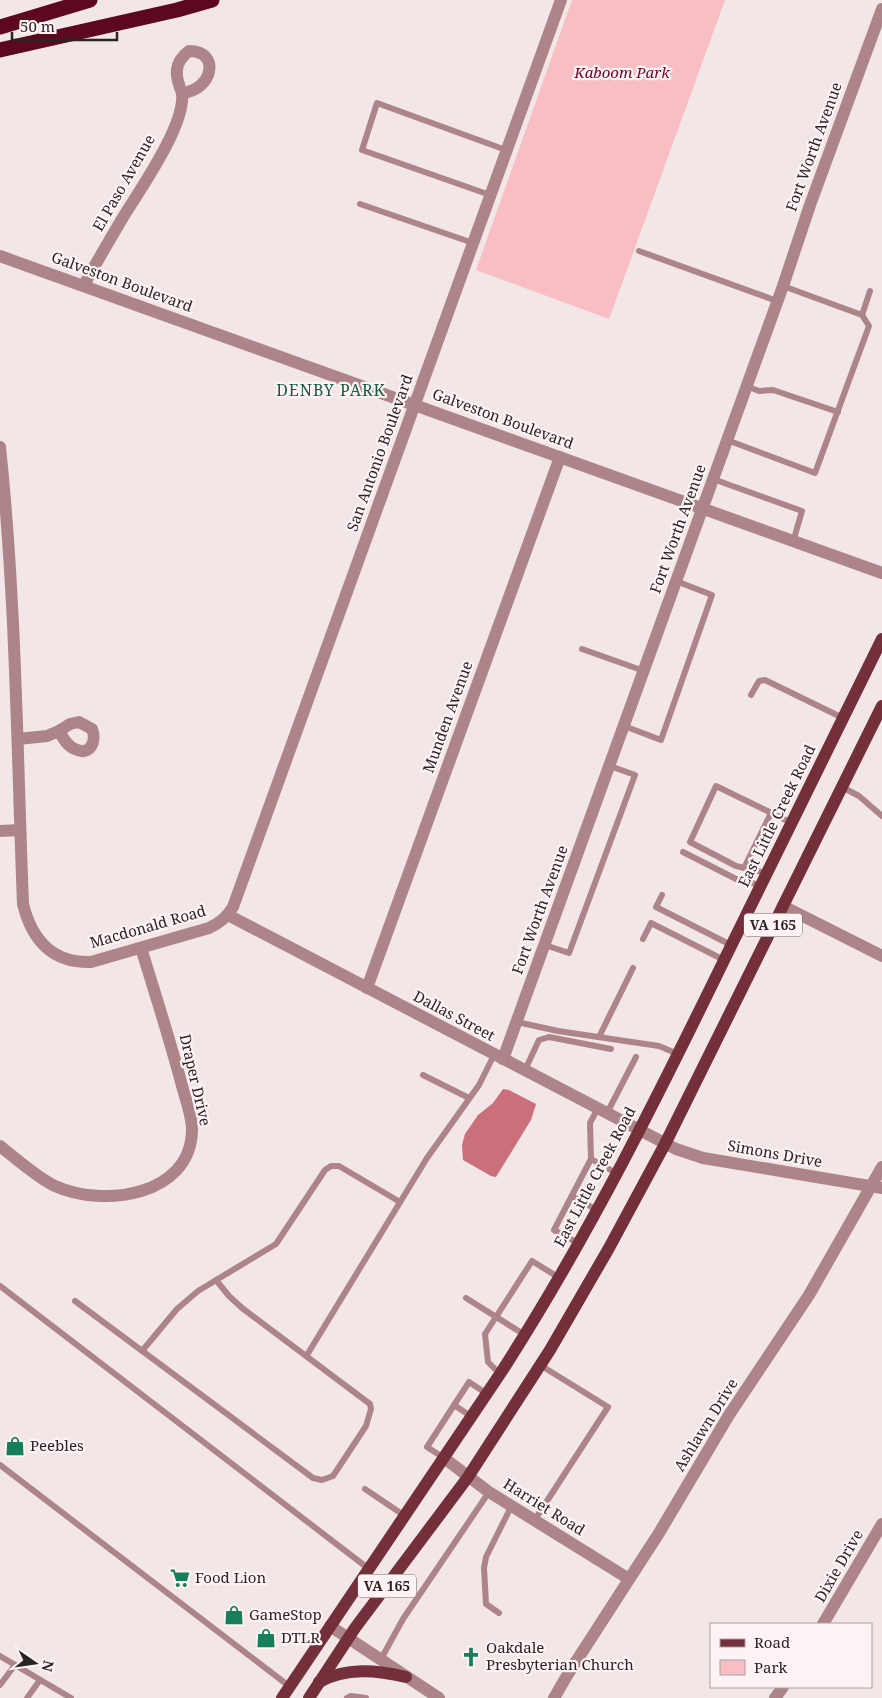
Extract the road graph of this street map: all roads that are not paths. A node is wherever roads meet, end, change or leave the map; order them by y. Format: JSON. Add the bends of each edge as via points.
{"nodes":[{"id":1,"x":72,"y":0,"type":"edge"},
{"id":2,"x":90,"y":0,"type":"edge"},
{"id":3,"x":212,"y":0,"type":"edge"},
{"id":4,"x":561,"y":0,"type":"edge"},
{"id":5,"x":882,"y":9,"type":"edge"},
{"id":6,"x":40,"y":15,"type":"junction"},
{"id":7,"x":0,"y":27,"type":"edge"},
{"id":8,"x":0,"y":50,"type":"edge"},
{"id":9,"x":182,"y":93,"type":"dead end"},
{"id":10,"x":506,"y":150,"type":"junction"},
{"id":11,"x":490,"y":195,"type":"junction"},
{"id":12,"x":360,"y":204,"type":"dead end"},
{"id":13,"x":473,"y":243,"type":"junction"},
{"id":14,"x":639,"y":251,"type":"dead end"},
{"id":15,"x":0,"y":256,"type":"edge"},
{"id":16,"x":84,"y":285,"type":"junction"},
{"id":17,"x":783,"y":286,"type":"junction"},
{"id":18,"x":870,"y":291,"type":"dead end"},
{"id":19,"x":777,"y":300,"type":"junction"},
{"id":20,"x":862,"y":315,"type":"junction"},
{"id":21,"x":746,"y":386,"type":"junction"},
{"id":22,"x":415,"y":405,"type":"junction"},
{"id":23,"x":838,"y":412,"type":"junction"},
{"id":24,"x":727,"y":440,"type":"junction"},
{"id":25,"x":0,"y":447,"type":"edge"},
{"id":26,"x":560,"y":457,"type":"junction"},
{"id":27,"x":713,"y":479,"type":"junction"},
{"id":28,"x":702,"y":508,"type":"junction"},
{"id":29,"x":793,"y":542,"type":"junction"},
{"id":30,"x":882,"y":573,"type":"edge"},
{"id":31,"x":676,"y":581,"type":"junction"},
{"id":32,"x":882,"y":640,"type":"edge"},
{"id":33,"x":582,"y":649,"type":"dead end"},
{"id":34,"x":644,"y":671,"type":"junction"},
{"id":35,"x":751,"y":695,"type":"dead end"},
{"id":36,"x":882,"y":706,"type":"edge"},
{"id":37,"x":844,"y":718,"type":"junction"},
{"id":38,"x":624,"y":726,"type":"junction"},
{"id":39,"x":59,"y":731,"type":"dead end"},
{"id":40,"x":18,"y":739,"type":"junction"},
{"id":41,"x":610,"y":766,"type":"junction"},
{"id":42,"x":842,"y":787,"type":"junction"},
{"id":43,"x":770,"y":813,"type":"junction"},
{"id":44,"x":882,"y":816,"type":"edge"},
{"id":45,"x":792,"y":823,"type":"junction"},
{"id":46,"x":20,"y":830,"type":"junction"},
{"id":47,"x":0,"y":831,"type":"edge"},
{"id":48,"x":683,"y":852,"type":"dead end"},
{"id":49,"x":744,"y":868,"type":"junction"},
{"id":50,"x":767,"y":874,"type":"junction"},
{"id":51,"x":760,"y":886,"type":"junction"},
{"id":52,"x":662,"y":895,"type":"dead end"},
{"id":53,"x":783,"y":906,"type":"junction"},
{"id":54,"x":228,"y":915,"type":"junction"},
{"id":55,"x":643,"y":939,"type":"dead end"},
{"id":56,"x":545,"y":945,"type":"junction"},
{"id":57,"x":731,"y":945,"type":"junction"},
{"id":58,"x":141,"y":948,"type":"junction"},
{"id":59,"x":882,"y":956,"type":"edge"},
{"id":60,"x":724,"y":960,"type":"junction"},
{"id":61,"x":633,"y":968,"type":"dead end"},
{"id":62,"x":367,"y":988,"type":"junction"},
{"id":63,"x":516,"y":1022,"type":"junction"},
{"id":64,"x":599,"y":1037,"type":"junction"},
{"id":65,"x":611,"y":1049,"type":"dead end"},
{"id":66,"x":678,"y":1054,"type":"junction"},
{"id":67,"x":498,"y":1057,"type":"junction"},
{"id":68,"x":636,"y":1057,"type":"dead end"},
{"id":69,"x":525,"y":1070,"type":"junction"},
{"id":70,"x":423,"y":1075,"type":"dead end"},
{"id":71,"x":469,"y":1098,"type":"junction"},
{"id":72,"x":602,"y":1110,"type":"junction"},
{"id":73,"x":640,"y":1130,"type":"junction"},
{"id":74,"x":665,"y":1144,"type":"junction"},
{"id":75,"x":0,"y":1146,"type":"edge"},
{"id":76,"x":591,"y":1159,"type":"junction"},
{"id":77,"x":882,"y":1167,"type":"edge"},
{"id":78,"x":616,"y":1173,"type":"junction"},
{"id":79,"x":877,"y":1188,"type":"edge"},
{"id":80,"x":572,"y":1196,"type":"junction"},
{"id":81,"x":400,"y":1202,"type":"junction"},
{"id":82,"x":597,"y":1210,"type":"junction"},
{"id":83,"x":578,"y":1243,"type":"junction"},
{"id":84,"x":558,"y":1277,"type":"junction"},
{"id":85,"x":216,"y":1280,"type":"junction"},
{"id":86,"x":0,"y":1286,"type":"edge"},
{"id":87,"x":466,"y":1298,"type":"dead end"},
{"id":88,"x":75,"y":1301,"type":"dead end"},
{"id":89,"x":496,"y":1317,"type":"junction"},
{"id":90,"x":525,"y":1335,"type":"junction"},
{"id":91,"x":142,"y":1351,"type":"junction"},
{"id":92,"x":307,"y":1356,"type":"junction"},
{"id":93,"x":540,"y":1365,"type":"junction"},
{"id":94,"x":500,"y":1374,"type":"junction"},
{"id":95,"x":487,"y":1394,"type":"junction"},
{"id":96,"x":454,"y":1405,"type":"junction"},
{"id":97,"x":472,"y":1417,"type":"junction"},
{"id":98,"x":444,"y":1458,"type":"junction"},
{"id":99,"x":0,"y":1465,"type":"edge"},
{"id":100,"x":468,"y":1477,"type":"junction"},
{"id":101,"x":364,"y":1489,"type":"dead end"},
{"id":102,"x":489,"y":1492,"type":"junction"},
{"id":103,"x":511,"y":1506,"type":"junction"},
{"id":104,"x":405,"y":1516,"type":"junction"},
{"id":105,"x":534,"y":1521,"type":"junction"},
{"id":106,"x":882,"y":1524,"type":"edge"},
{"id":107,"x":369,"y":1569,"type":"junction"},
{"id":108,"x":629,"y":1580,"type":"junction"},
{"id":109,"x":499,"y":1613,"type":"dead end"},
{"id":110,"x":824,"y":1623,"type":"edge"},
{"id":111,"x":330,"y":1626,"type":"junction"},
{"id":112,"x":349,"y":1638,"type":"junction"},
{"id":113,"x":0,"y":1656,"type":"edge"},
{"id":114,"x":381,"y":1659,"type":"junction"},
{"id":115,"x":15,"y":1665,"type":"junction"},
{"id":116,"x":406,"y":1677,"type":"junction"},
{"id":117,"x":40,"y":1680,"type":"junction"},
{"id":118,"x":319,"y":1682,"type":"junction"},
{"id":119,"x":0,"y":1685,"type":"edge"},
{"id":120,"x":289,"y":1686,"type":"junction"},
{"id":121,"x":312,"y":1697,"type":"edge"},
{"id":122,"x":27,"y":1698,"type":"edge"},
{"id":123,"x":71,"y":1698,"type":"edge"},
{"id":124,"x":282,"y":1698,"type":"edge"},
{"id":125,"x":347,"y":1698,"type":"edge"},
{"id":126,"x":366,"y":1698,"type":"edge"},
{"id":127,"x":439,"y":1698,"type":"edge"},
{"id":128,"x":554,"y":1698,"type":"edge"}],
"edges":[{"from":1,"to":6,"type":"highway"},
{"from":2,"to":6,"type":"highway"},
{"from":3,"to":8,"type":"highway"},
{"from":4,"to":10,"type":"street","name":"San Antonio Boulevard"},
{"from":5,"to":17,"type":"street","name":"Fort Worth Avenue"},
{"from":6,"to":7,"type":"highway"},
{"from":9,"to":16,"type":"street","name":"El Paso Avenue","via":[[172,133],[159,160]]},
{"from":10,"to":11,"type":"street","name":"San Antonio Boulevard"},
{"from":10,"to":11,"type":"lane","via":[[377,103],[362,150]]},
{"from":11,"to":13,"type":"street","name":"San Antonio Boulevard"},
{"from":12,"to":13,"type":"lane"},
{"from":13,"to":22,"type":"street","name":"San Antonio Boulevard"},
{"from":14,"to":19,"type":"lane"},
{"from":15,"to":16,"type":"street","name":"Galveston Boulevard"},
{"from":16,"to":22,"type":"street","name":"Galveston Boulevard"},
{"from":17,"to":19,"type":"street","name":"Fort Worth Avenue"},
{"from":17,"to":20,"type":"lane"},
{"from":18,"to":20,"type":"lane"},
{"from":19,"to":21,"type":"street","name":"Fort Worth Avenue"},
{"from":20,"to":23,"type":"lane","via":[[869,326]]},
{"from":21,"to":23,"type":"lane","via":[[759,391],[773,390]]},
{"from":21,"to":24,"type":"street","name":"Fort Worth Avenue"},
{"from":22,"to":26,"type":"street","name":"Galveston Boulevard"},
{"from":22,"to":54,"type":"street","name":"San Antonio Boulevard","via":[[276,792]]},
{"from":23,"to":24,"type":"lane","via":[[815,473]]},
{"from":24,"to":27,"type":"street","name":"Fort Worth Avenue"},
{"from":25,"to":40,"type":"street","name":"Macdonald Road","via":[[17,679]]},
{"from":26,"to":28,"type":"street","name":"Galveston Boulevard"},
{"from":26,"to":62,"type":"street","name":"Munden Avenue"},
{"from":27,"to":28,"type":"street","name":"Fort Worth Avenue"},
{"from":27,"to":29,"type":"lane","via":[[802,511]]},
{"from":28,"to":29,"type":"street","name":"Galveston Boulevard"},
{"from":28,"to":31,"type":"street","name":"Fort Worth Avenue"},
{"from":29,"to":30,"type":"street","name":"Galveston Boulevard"},
{"from":31,"to":34,"type":"street","name":"Fort Worth Avenue"},
{"from":31,"to":38,"type":"lane","via":[[712,595],[661,740]]},
{"from":32,"to":37,"type":"main road","name":"East Little Creek Road","number":"VA 165"},
{"from":33,"to":34,"type":"lane"},
{"from":34,"to":38,"type":"street","name":"Fort Worth Avenue"},
{"from":35,"to":37,"type":"lane","via":[[759,681],[765,680]]},
{"from":36,"to":42,"type":"main road","number":"VA 165"},
{"from":37,"to":45,"type":"main road","name":"East Little Creek Road","number":"VA 165"},
{"from":38,"to":41,"type":"street","name":"Fort Worth Avenue"},
{"from":39,"to":40,"type":"street","via":[[47,736]]},
{"from":40,"to":46,"type":"street","name":"Macdonald Road"},
{"from":41,"to":56,"type":"street","name":"Fort Worth Avenue"},
{"from":41,"to":56,"type":"lane","via":[[635,775],[569,953]]},
{"from":42,"to":44,"type":"lane","via":[[859,796]]},
{"from":42,"to":53,"type":"main road","number":"VA 165"},
{"from":43,"to":45,"type":"lane"},
{"from":43,"to":49,"type":"lane"},
{"from":43,"to":49,"type":"lane","via":[[716,786],[690,842]]},
{"from":45,"to":50,"type":"main road","name":"East Little Creek Road","number":"VA 165"},
{"from":46,"to":47,"type":"street"},
{"from":46,"to":58,"type":"street","name":"Macdonald Road","via":[[23,904],[26,918],[42,944],[64,959],[76,962],[91,962]]},
{"from":48,"to":51,"type":"lane","via":[[740,881]]},
{"from":49,"to":50,"type":"lane"},
{"from":50,"to":51,"type":"main road","name":"East Little Creek Road","number":"VA 165"},
{"from":51,"to":57,"type":"main road","name":"East Little Creek Road","number":"VA 165"},
{"from":52,"to":57,"type":"lane","via":[[656,907]]},
{"from":53,"to":59,"type":"street"},
{"from":53,"to":74,"type":"main road","number":"VA 165"},
{"from":54,"to":58,"type":"street","name":"Macdonald Road","via":[[209,928]]},
{"from":54,"to":62,"type":"street","name":"Dallas Street"},
{"from":55,"to":60,"type":"lane","via":[[651,923]]},
{"from":56,"to":63,"type":"street","name":"Fort Worth Avenue"},
{"from":57,"to":60,"type":"main road","name":"East Little Creek Road","number":"VA 165"},
{"from":58,"to":75,"type":"street","name":"Draper Drive","via":[[191,1120],[191,1143],[180,1167],[170,1178],[143,1191],[85,1195],[53,1186]]},
{"from":60,"to":66,"type":"main road","name":"East Little Creek Road","number":"VA 165"},
{"from":61,"to":64,"type":"lane"},
{"from":62,"to":67,"type":"street","name":"Dallas Street"},
{"from":63,"to":64,"type":"lane"},
{"from":63,"to":67,"type":"street","name":"Fort Worth Avenue"},
{"from":64,"to":66,"type":"lane","via":[[659,1046]]},
{"from":65,"to":69,"type":"lane","via":[[543,1038],[539,1040]]},
{"from":66,"to":73,"type":"main road","name":"East Little Creek Road","number":"VA 165"},
{"from":67,"to":69,"type":"street","name":"Dallas Street"},
{"from":67,"to":71,"type":"lane"},
{"from":68,"to":72,"type":"lane"},
{"from":69,"to":72,"type":"street","name":"Dallas Street"},
{"from":70,"to":71,"type":"lane"},
{"from":71,"to":81,"type":"lane"},
{"from":72,"to":73,"type":"street","name":"Dallas Street"},
{"from":72,"to":76,"type":"lane","via":[[590,1123]]},
{"from":73,"to":74,"type":"street","name":"Dallas Street"},
{"from":73,"to":78,"type":"main road","name":"East Little Creek Road","number":"VA 165"},
{"from":74,"to":79,"type":"street","name":"Simons Drive","via":[[703,1158]]},
{"from":74,"to":93,"type":"main road","number":"VA 165"},
{"from":76,"to":78,"type":"lane"},
{"from":76,"to":80,"type":"lane"},
{"from":77,"to":79,"type":"street","name":"Ashlawn Drive"},
{"from":78,"to":82,"type":"main road","name":"East Little Creek Road","number":"VA 165"},
{"from":79,"to":108,"type":"street","name":"Ashlawn Drive","via":[[729,1415]]},
{"from":80,"to":82,"type":"lane"},
{"from":80,"to":83,"type":"lane","via":[[554,1230]]},
{"from":81,"to":85,"type":"lane","via":[[339,1166],[331,1166],[325,1170],[276,1244]]},
{"from":81,"to":92,"type":"lane"},
{"from":82,"to":83,"type":"main road","name":"East Little Creek Road","number":"VA 165"},
{"from":83,"to":84,"type":"main road","name":"East Little Creek Road","number":"VA 165"},
{"from":84,"to":89,"type":"lane","via":[[532,1261]]},
{"from":84,"to":90,"type":"main road","name":"East Little Creek Road","number":"VA 165"},
{"from":85,"to":91,"type":"lane","via":[[177,1309]]},
{"from":85,"to":92,"type":"lane","via":[[242,1308]]},
{"from":86,"to":107,"type":"lane"},
{"from":87,"to":89,"type":"lane"},
{"from":88,"to":91,"type":"lane"},
{"from":89,"to":90,"type":"lane"},
{"from":89,"to":94,"type":"lane","via":[[485,1334],[488,1362]]},
{"from":90,"to":94,"type":"main road","name":"East Little Creek Road","number":"VA 165"},
{"from":91,"to":92,"type":"lane","via":[[313,1478],[327,1479],[333,1476],[366,1426],[371,1409],[370,1404]]},
{"from":93,"to":100,"type":"main road","number":"VA 165"},
{"from":93,"to":105,"type":"lane","via":[[608,1407]]},
{"from":94,"to":95,"type":"main road","name":"East Little Creek Road","number":"VA 165"},
{"from":95,"to":96,"type":"lane","via":[[469,1382]]},
{"from":95,"to":97,"type":"main road","name":"East Little Creek Road","number":"VA 165"},
{"from":96,"to":97,"type":"lane"},
{"from":96,"to":98,"type":"lane","via":[[427,1446]]},
{"from":97,"to":98,"type":"main road","name":"East Little Creek Road","number":"VA 165"},
{"from":98,"to":100,"type":"street","name":"Harriet Road"},
{"from":98,"to":104,"type":"main road","name":"East Little Creek Road","number":"VA 165"},
{"from":99,"to":120,"type":"lane"},
{"from":100,"to":102,"type":"street","name":"Harriet Road"},
{"from":100,"to":112,"type":"main road","number":"VA 165"},
{"from":101,"to":104,"type":"lane"},
{"from":102,"to":103,"type":"street","name":"Harriet Road"},
{"from":102,"to":114,"type":"lane","via":[[403,1618]]},
{"from":103,"to":105,"type":"street","name":"Harriet Road"},
{"from":103,"to":109,"type":"lane","via":[[486,1557],[484,1568],[486,1604]]},
{"from":104,"to":107,"type":"main road","name":"East Little Creek Road","number":"VA 165"},
{"from":105,"to":108,"type":"street","name":"Harriet Road"},
{"from":106,"to":110,"type":"street","name":"Dixie Drive"},
{"from":107,"to":111,"type":"main road","name":"East Little Creek Road","number":"VA 165"},
{"from":108,"to":128,"type":"street","name":"Ashlawn Drive"},
{"from":111,"to":112,"type":"street"},
{"from":111,"to":120,"type":"main road","name":"East Little Creek Road","number":"VA 165"},
{"from":112,"to":114,"type":"street"},
{"from":112,"to":118,"type":"main road","number":"VA 165"},
{"from":113,"to":115,"type":"lane"},
{"from":114,"to":116,"type":"street"},
{"from":115,"to":117,"type":"lane"},
{"from":115,"to":119,"type":"lane"},
{"from":116,"to":118,"type":"main road","via":[[387,1672],[343,1672]]},
{"from":116,"to":127,"type":"street"},
{"from":117,"to":122,"type":"lane"},
{"from":117,"to":123,"type":"lane"},
{"from":118,"to":121,"type":"main road","number":"VA 165"},
{"from":120,"to":124,"type":"main road","name":"East Little Creek Road","number":"VA 165"},
{"from":125,"to":126,"type":"lane"}]}
